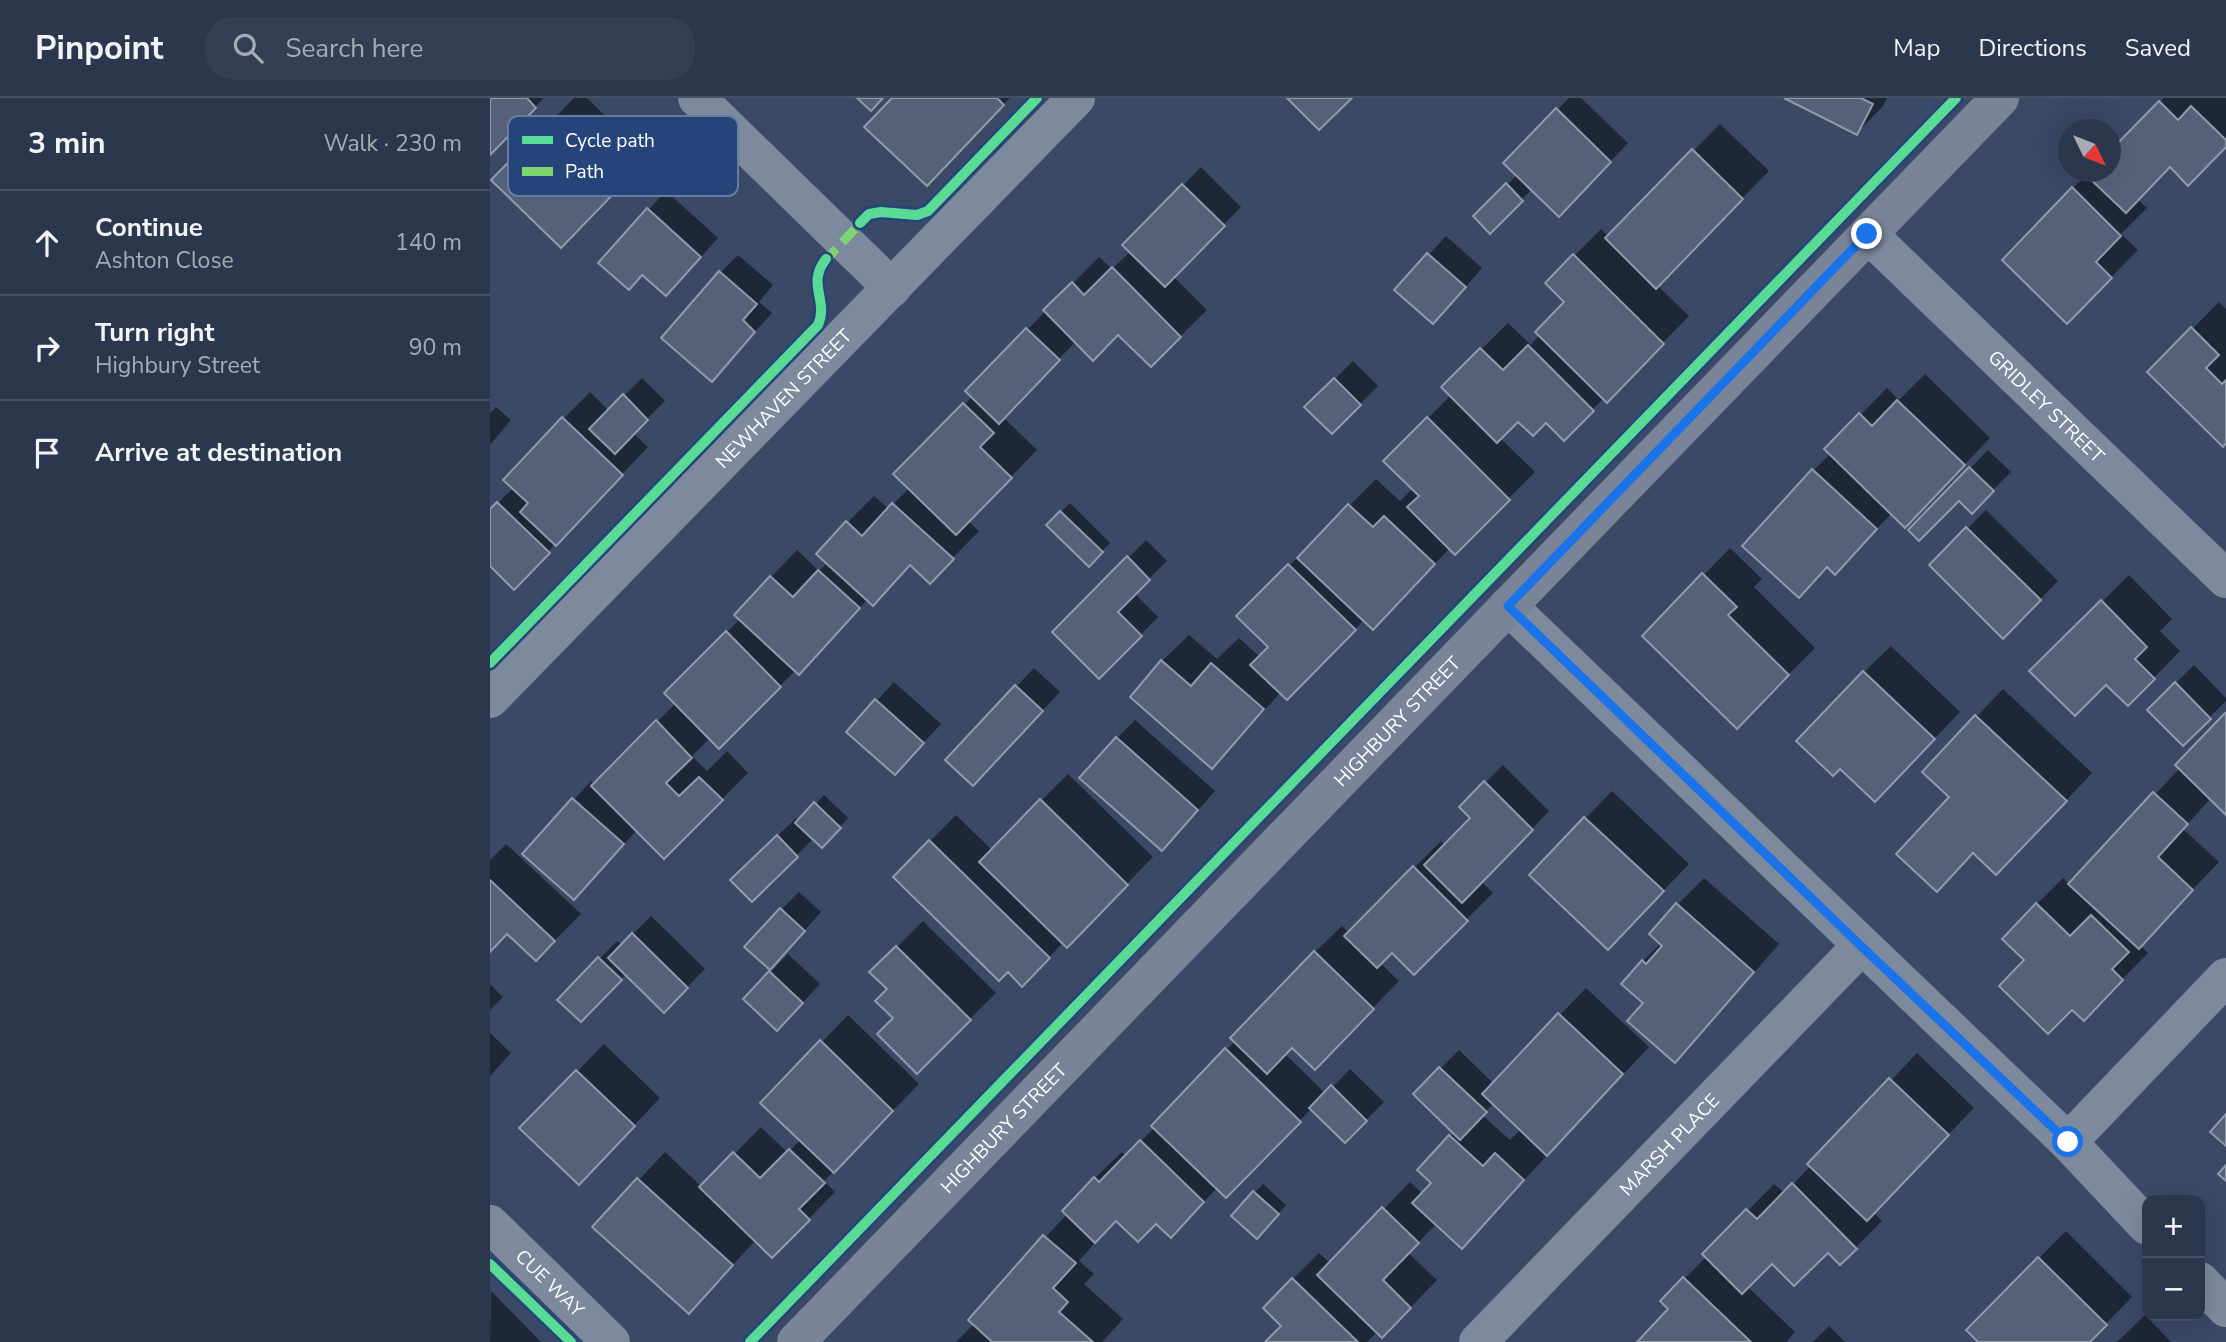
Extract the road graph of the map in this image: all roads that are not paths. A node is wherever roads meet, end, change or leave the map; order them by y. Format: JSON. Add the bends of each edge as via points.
{"nodes":[{"id":1,"x":697,"y":98,"type":"edge"},
{"id":2,"x":1076,"y":98,"type":"edge"},
{"id":3,"x":2000,"y":98,"type":"edge"},
{"id":4,"x":715,"y":116,"type":"edge"},
{"id":5,"x":738,"y":138,"type":"edge"},
{"id":6,"x":1867,"y":234,"type":"junction"},
{"id":7,"x":892,"y":288,"type":"junction"},
{"id":8,"x":2226,"y":579,"type":"edge"},
{"id":9,"x":1508,"y":606,"type":"junction"},
{"id":10,"x":490,"y":699,"type":"edge"},
{"id":11,"x":1861,"y":946,"type":"junction"},
{"id":12,"x":2226,"y":977,"type":"edge"},
{"id":13,"x":2068,"y":1142,"type":"junction"},
{"id":14,"x":2142,"y":1221,"type":"edge"},
{"id":15,"x":490,"y":1224,"type":"edge"},
{"id":16,"x":2205,"y":1286,"type":"edge"},
{"id":17,"x":2226,"y":1308,"type":"edge"},
{"id":18,"x":1484,"y":1340,"type":"edge"},
{"id":19,"x":611,"y":1342,"type":"edge"},
{"id":20,"x":796,"y":1342,"type":"edge"}],
"edges":[{"from":1,"to":4,"type":"street"},
{"from":2,"to":7,"type":"street","name":"NEWHAVEN STREET"},
{"from":3,"to":6,"type":"street","name":"HIGHBURY STREET"},
{"from":5,"to":7,"type":"street"},
{"from":6,"to":8,"type":"street","name":"GRIDLEY STREET"},
{"from":6,"to":9,"type":"street","name":"HIGHBURY STREET"},
{"from":7,"to":10,"type":"street","name":"NEWHAVEN STREET"},
{"from":9,"to":11,"type":"street"},
{"from":9,"to":20,"type":"street","name":"HIGHBURY STREET"},
{"from":11,"to":13,"type":"street"},
{"from":11,"to":18,"type":"street","name":"MARSH PLACE"},
{"from":12,"to":13,"type":"street"},
{"from":13,"to":14,"type":"street"},
{"from":15,"to":19,"type":"street","name":"CUE WAY"},
{"from":16,"to":17,"type":"street"}]}
